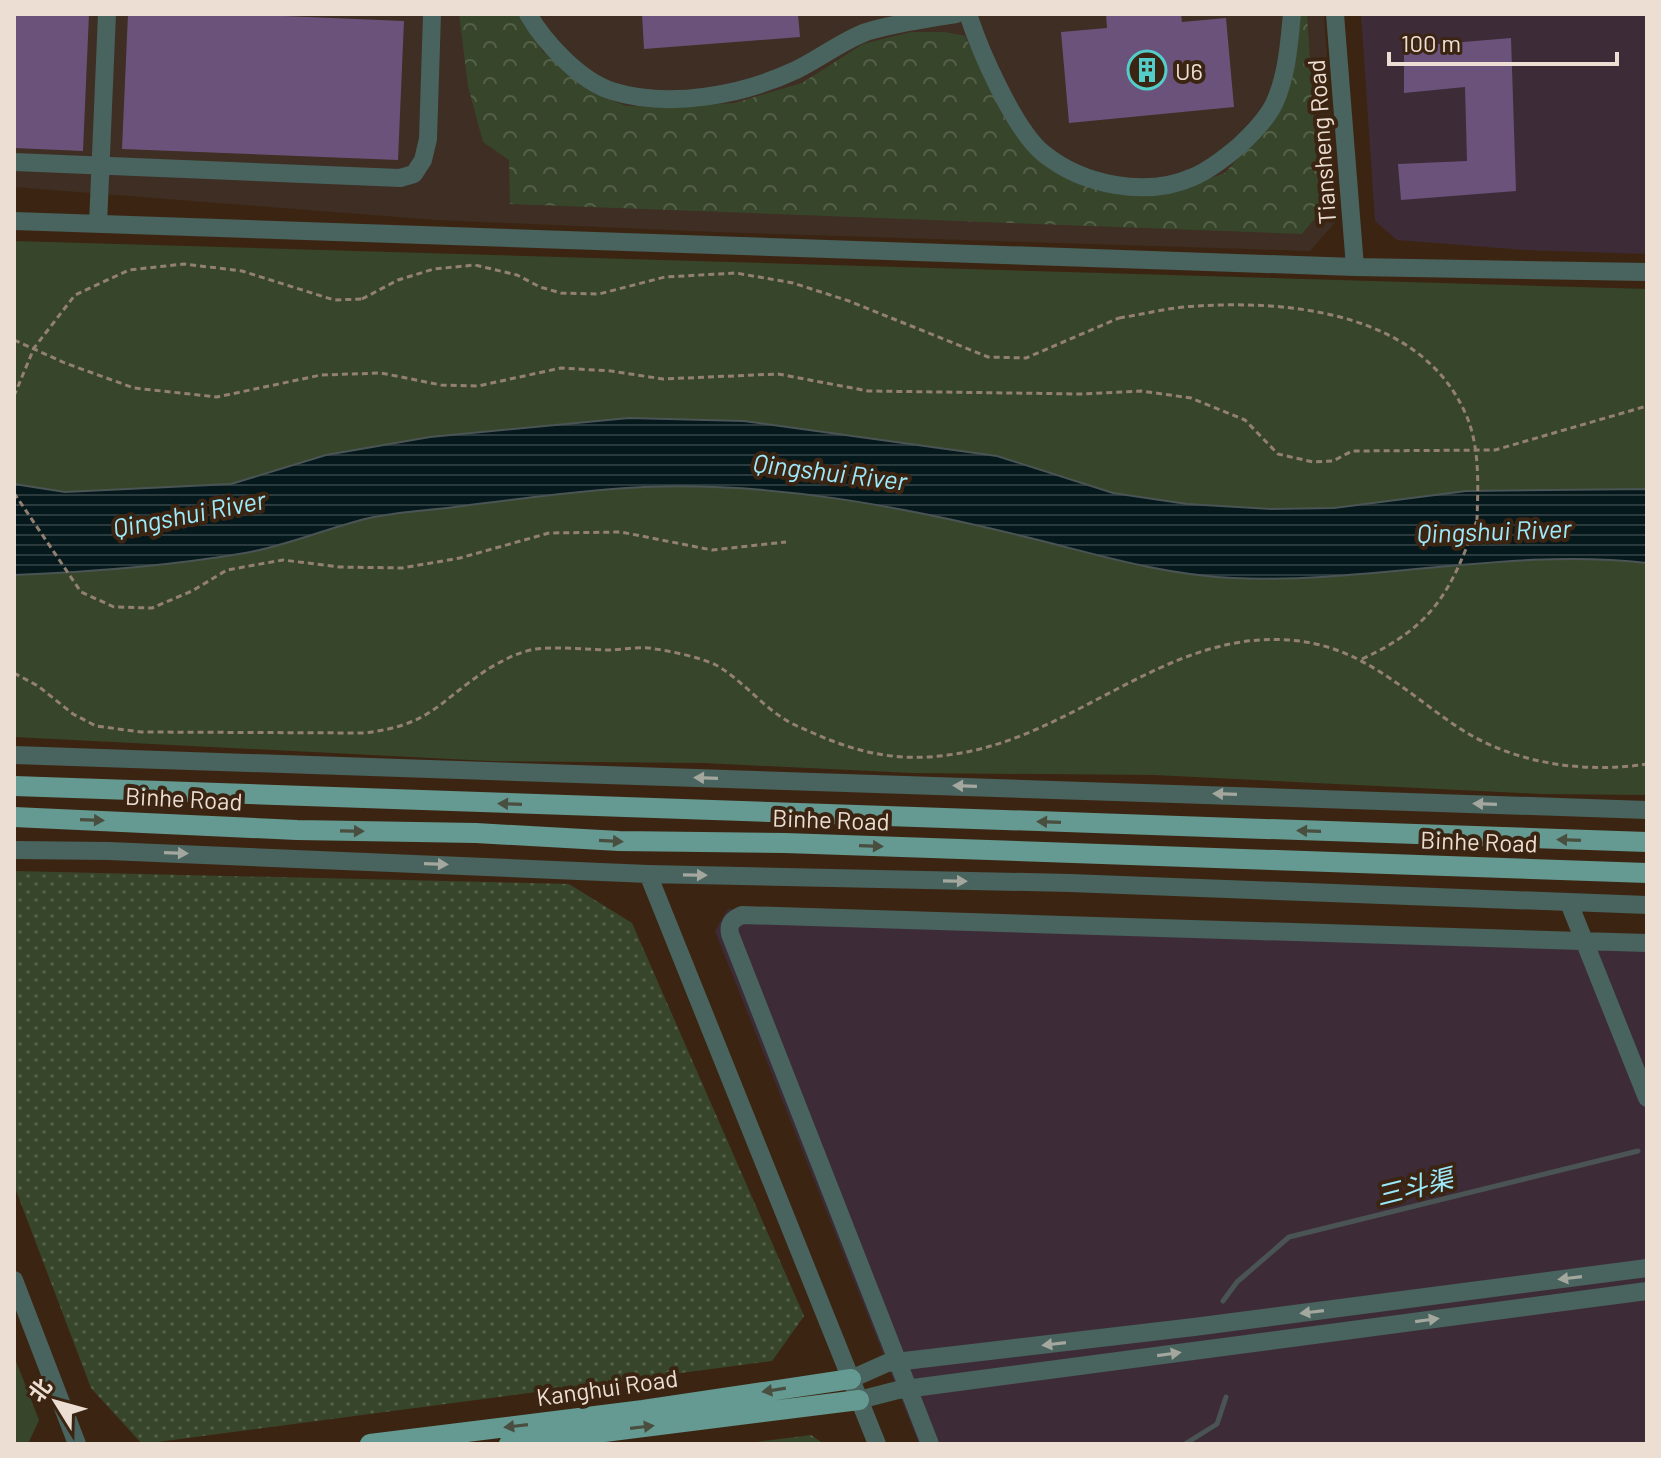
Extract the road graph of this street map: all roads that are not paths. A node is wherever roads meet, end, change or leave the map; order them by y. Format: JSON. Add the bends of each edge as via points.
{"nodes":[{"id":1,"x":107,"y":14,"type":"edge"},
{"id":2,"x":432,"y":14,"type":"edge"},
{"id":3,"x":528,"y":14,"type":"edge"},
{"id":4,"x":956,"y":14,"type":"edge"},
{"id":5,"x":968,"y":14,"type":"edge"},
{"id":6,"x":1292,"y":14,"type":"edge"},
{"id":7,"x":1335,"y":14,"type":"edge"},
{"id":8,"x":14,"y":162,"type":"edge"},
{"id":9,"x":100,"y":165,"type":"junction"},
{"id":10,"x":14,"y":221,"type":"edge"},
{"id":11,"x":98,"y":224,"type":"junction"},
{"id":12,"x":1355,"y":267,"type":"junction"},
{"id":13,"x":1647,"y":272,"type":"edge"},
{"id":14,"x":14,"y":755,"type":"edge"},
{"id":15,"x":14,"y":786,"type":"edge"},
{"id":16,"x":1647,"y":810,"type":"edge"},
{"id":17,"x":14,"y":817,"type":"edge"},
{"id":18,"x":1647,"y":842,"type":"edge"},
{"id":19,"x":14,"y":850,"type":"edge"},
{"id":20,"x":1647,"y":873,"type":"edge"},
{"id":21,"x":648,"y":874,"type":"junction"},
{"id":22,"x":1569,"y":903,"type":"junction"},
{"id":23,"x":1647,"y":905,"type":"edge"},
{"id":24,"x":1585,"y":943,"type":"junction"},
{"id":25,"x":1647,"y":943,"type":"edge"},
{"id":26,"x":1647,"y":1098,"type":"edge"},
{"id":27,"x":1647,"y":1268,"type":"edge"},
{"id":28,"x":14,"y":1280,"type":"edge"},
{"id":29,"x":1647,"y":1291,"type":"edge"},
{"id":30,"x":898,"y":1362,"type":"junction"},
{"id":31,"x":851,"y":1379,"type":"junction"},
{"id":32,"x":909,"y":1389,"type":"junction"},
{"id":33,"x":859,"y":1400,"type":"junction"},
{"id":34,"x":77,"y":1444,"type":"edge"},
{"id":35,"x":370,"y":1444,"type":"edge"},
{"id":36,"x":509,"y":1444,"type":"edge"},
{"id":37,"x":877,"y":1444,"type":"edge"},
{"id":38,"x":930,"y":1444,"type":"edge"}],
"edges":[{"from":1,"to":9,"type":"street"},
{"from":2,"to":9,"type":"street","via":[[428,139],[414,174],[400,178]]},
{"from":3,"to":4,"type":"street","via":[[572,67],[610,91],[698,98],[748,89],[864,33]]},
{"from":5,"to":6,"type":"street","via":[[977,42],[1040,151],[1098,183],[1131,186],[1193,177],[1254,132],[1273,104],[1287,59]]},
{"from":7,"to":12,"type":"street","name":"Tiansheng Road"},
{"from":8,"to":9,"type":"street"},
{"from":9,"to":11,"type":"street"},
{"from":10,"to":11,"type":"street"},
{"from":11,"to":12,"type":"street"},
{"from":12,"to":13,"type":"street"},
{"from":16,"to":14,"type":"street","one_way":true},
{"from":18,"to":15,"type":"main road","name":"Binhe Road","one_way":true},
{"from":17,"to":20,"type":"main road","name":"Binhe Road","one_way":true},
{"from":19,"to":21,"type":"street","one_way":true},
{"from":21,"to":22,"type":"street","one_way":true,"via":[[1070,883]]},
{"from":21,"to":31,"type":"street"},
{"from":22,"to":23,"type":"street"},
{"from":22,"to":24,"type":"street"},
{"from":24,"to":25,"type":"street"},
{"from":24,"to":26,"type":"street"},
{"from":24,"to":30,"type":"street","via":[[742,915],[733,919],[730,934]]},
{"from":27,"to":30,"type":"street","one_way":true},
{"from":28,"to":34,"type":"street"},
{"from":32,"to":29,"type":"street","one_way":true},
{"from":30,"to":31,"type":"street"},
{"from":30,"to":32,"type":"street"},
{"from":31,"to":33,"type":"street"},
{"from":31,"to":35,"type":"main road","name":"Kanghui Road","one_way":true},
{"from":32,"to":33,"type":"street"},
{"from":32,"to":38,"type":"street"},
{"from":36,"to":33,"type":"main road","name":"Kanghui Road","one_way":true},
{"from":33,"to":37,"type":"street"}]}
